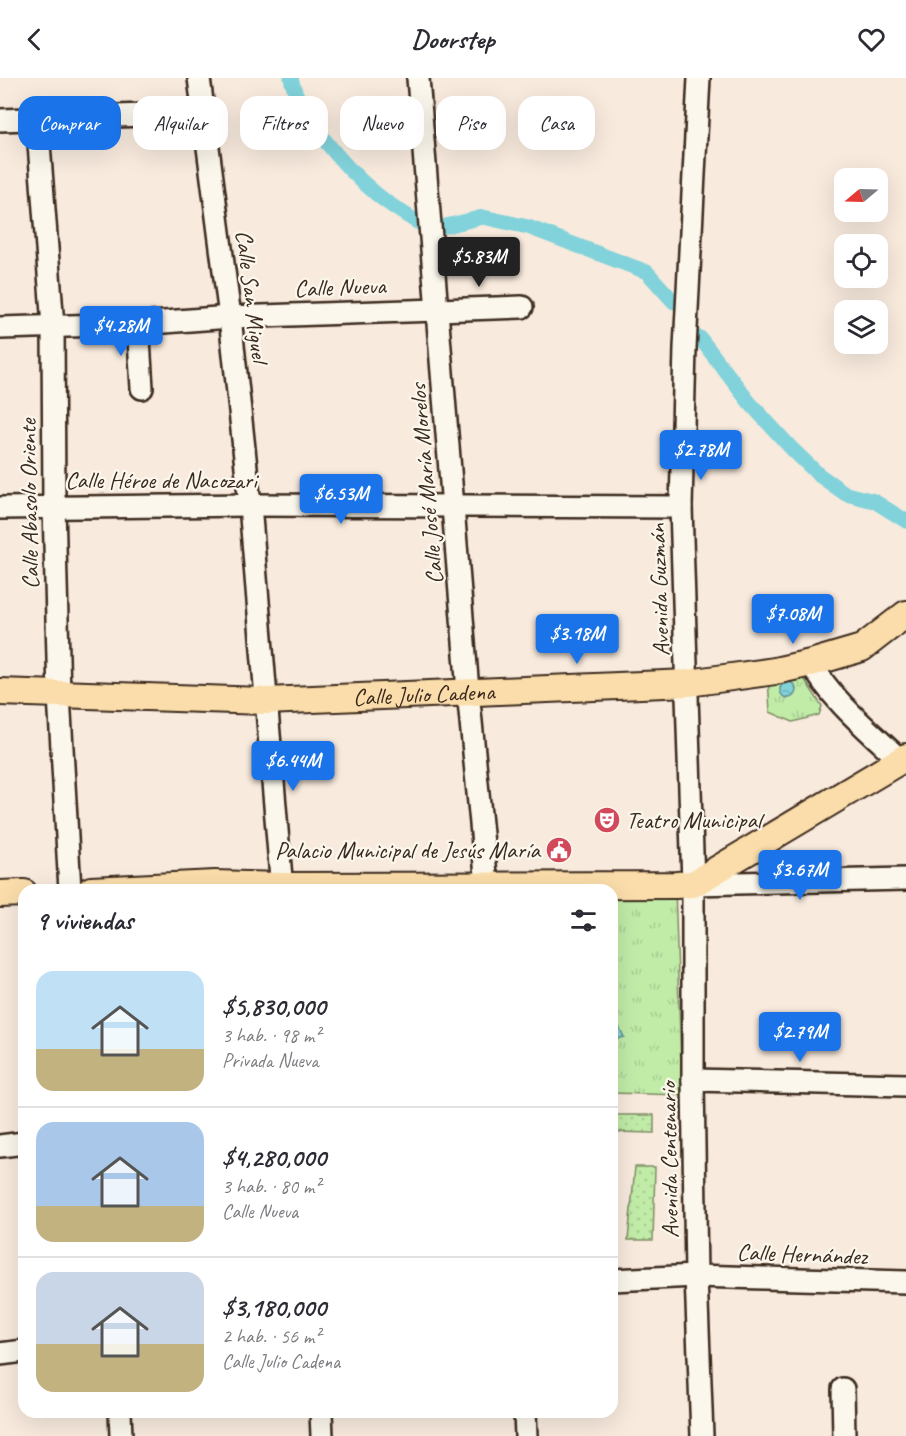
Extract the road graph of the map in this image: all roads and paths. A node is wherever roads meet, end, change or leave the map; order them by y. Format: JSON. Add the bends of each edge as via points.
{"nodes":[{"id":1,"x":199,"y":78,"type":"edge"},
{"id":2,"x":418,"y":78,"type":"edge"},
{"id":3,"x":699,"y":78,"type":"edge"},
{"id":4,"x":201,"y":96,"type":"edge"},
{"id":5,"x":18,"y":119,"type":"edge"},
{"id":6,"x":0,"y":120,"type":"edge"},
{"id":7,"x":39,"y":150,"type":"edge"},
{"id":8,"x":208,"y":150,"type":"edge"},
{"id":9,"x":522,"y":307,"type":"dead end"},
{"id":10,"x":436,"y":309,"type":"junction"},
{"id":11,"x":230,"y":317,"type":"junction"},
{"id":12,"x":138,"y":324,"type":"junction"},
{"id":13,"x":53,"y":326,"type":"junction"},
{"id":14,"x":0,"y":328,"type":"edge"},
{"id":15,"x":142,"y":388,"type":"dead end"},
{"id":16,"x":250,"y":505,"type":"junction"},
{"id":17,"x":54,"y":506,"type":"junction"},
{"id":18,"x":454,"y":506,"type":"junction"},
{"id":19,"x":681,"y":507,"type":"junction"},
{"id":20,"x":0,"y":508,"type":"edge"},
{"id":21,"x":906,"y":614,"type":"edge"},
{"id":22,"x":811,"y":663,"type":"junction"},
{"id":23,"x":688,"y":683,"type":"junction"},
{"id":24,"x":468,"y":691,"type":"junction"},
{"id":25,"x":0,"y":692,"type":"edge"},
{"id":26,"x":59,"y":695,"type":"junction"},
{"id":27,"x":266,"y":701,"type":"junction"},
{"id":28,"x":903,"y":759,"type":"edge"},
{"id":29,"x":906,"y":879,"type":"edge"},
{"id":30,"x":70,"y":884,"type":"edge"},
{"id":31,"x":281,"y":884,"type":"edge"},
{"id":32,"x":500,"y":884,"type":"edge"},
{"id":33,"x":693,"y":884,"type":"junction"},
{"id":34,"x":618,"y":885,"type":"edge"},
{"id":35,"x":18,"y":892,"type":"edge"},
{"id":36,"x":0,"y":894,"type":"edge"},
{"id":37,"x":693,"y":1080,"type":"junction"},
{"id":38,"x":906,"y":1085,"type":"edge"},
{"id":39,"x":0,"y":1143,"type":"edge"},
{"id":40,"x":18,"y":1143,"type":"edge"},
{"id":41,"x":696,"y":1276,"type":"junction"},
{"id":42,"x":618,"y":1280,"type":"edge"},
{"id":43,"x":906,"y":1282,"type":"edge"},
{"id":44,"x":18,"y":1352,"type":"edge"},
{"id":45,"x":0,"y":1354,"type":"edge"},
{"id":46,"x":843,"y":1389,"type":"dead end"},
{"id":47,"x":120,"y":1418,"type":"edge"},
{"id":48,"x":321,"y":1418,"type":"edge"},
{"id":49,"x":525,"y":1418,"type":"edge"},
{"id":50,"x":122,"y":1436,"type":"edge"},
{"id":51,"x":322,"y":1436,"type":"edge"},
{"id":52,"x":526,"y":1436,"type":"edge"},
{"id":53,"x":702,"y":1436,"type":"edge"},
{"id":54,"x":844,"y":1436,"type":"edge"}],
"edges":[{"from":1,"to":4,"type":"street","name":"Calle San Miguel"},
{"from":2,"to":10,"type":"street","name":"Calle José María Morelos"},
{"from":3,"to":19,"type":"street","name":"Avenida Guzmán"},
{"from":5,"to":6,"type":"street"},
{"from":7,"to":13,"type":"street","name":"Calle Abasolo Oriente"},
{"from":8,"to":11,"type":"street","name":"Calle San Miguel"},
{"from":9,"to":10,"type":"street","name":"Calle Nueva"},
{"from":10,"to":11,"type":"street","name":"Calle Nueva"},
{"from":10,"to":18,"type":"street","name":"Calle José María Morelos"},
{"from":11,"to":12,"type":"street","name":"Calle Nueva"},
{"from":11,"to":16,"type":"street","name":"Calle San Miguel"},
{"from":12,"to":13,"type":"street","name":"Calle Nueva"},
{"from":12,"to":15,"type":"street"},
{"from":13,"to":14,"type":"street","name":"Calle Nueva"},
{"from":13,"to":17,"type":"street","name":"Calle Abasolo Oriente"},
{"from":16,"to":17,"type":"street","name":"Calle Héroe de Nacozari"},
{"from":16,"to":18,"type":"street","name":"Calle Héroe de Nacozari"},
{"from":16,"to":27,"type":"street","name":"Calle San Miguel"},
{"from":17,"to":20,"type":"street","name":"Calle Héroe de Nacozari"},
{"from":17,"to":26,"type":"street","name":"Calle Abasolo Oriente"},
{"from":18,"to":19,"type":"street","name":"Calle Héroe de Nacozari"},
{"from":18,"to":24,"type":"street","name":"Calle José María Morelos"},
{"from":19,"to":23,"type":"street","name":"Avenida Guzmán"},
{"from":21,"to":22,"type":"main road","name":"Calle Julio Cadena","via":[[862,648]]},
{"from":22,"to":23,"type":"main road","name":"Calle Julio Cadena"},
{"from":22,"to":28,"type":"street","via":[[839,700]]},
{"from":23,"to":24,"type":"main road","name":"Calle Julio Cadena"},
{"from":23,"to":33,"type":"street","name":"Avenida Guzmán"},
{"from":24,"to":27,"type":"main road","name":"Calle Julio Cadena"},
{"from":24,"to":32,"type":"street","name":"Calle José María Morelos"},
{"from":25,"to":26,"type":"main road","name":"Calle Julio Cadena"},
{"from":26,"to":27,"type":"main road","name":"Calle Julio Cadena"},
{"from":26,"to":30,"type":"street","name":"Calle Abasolo Oriente"},
{"from":27,"to":31,"type":"street","name":"Calle San Miguel"},
{"from":28,"to":33,"type":"main road"},
{"from":29,"to":33,"type":"street"},
{"from":33,"to":34,"type":"main road"},
{"from":33,"to":37,"type":"street","name":"Avenida Centenario"},
{"from":35,"to":36,"type":"main road"},
{"from":37,"to":38,"type":"street"},
{"from":37,"to":41,"type":"street","name":"Avenida Centenario"},
{"from":39,"to":40,"type":"street"},
{"from":41,"to":42,"type":"street","name":"Calle Hernández"},
{"from":41,"to":43,"type":"street","name":"Calle Hernández"},
{"from":41,"to":53,"type":"street","name":"Avenida Centenario"},
{"from":44,"to":45,"type":"street"},
{"from":46,"to":54,"type":"street"},
{"from":47,"to":50,"type":"street"},
{"from":48,"to":51,"type":"street"},
{"from":49,"to":52,"type":"street"}]}
